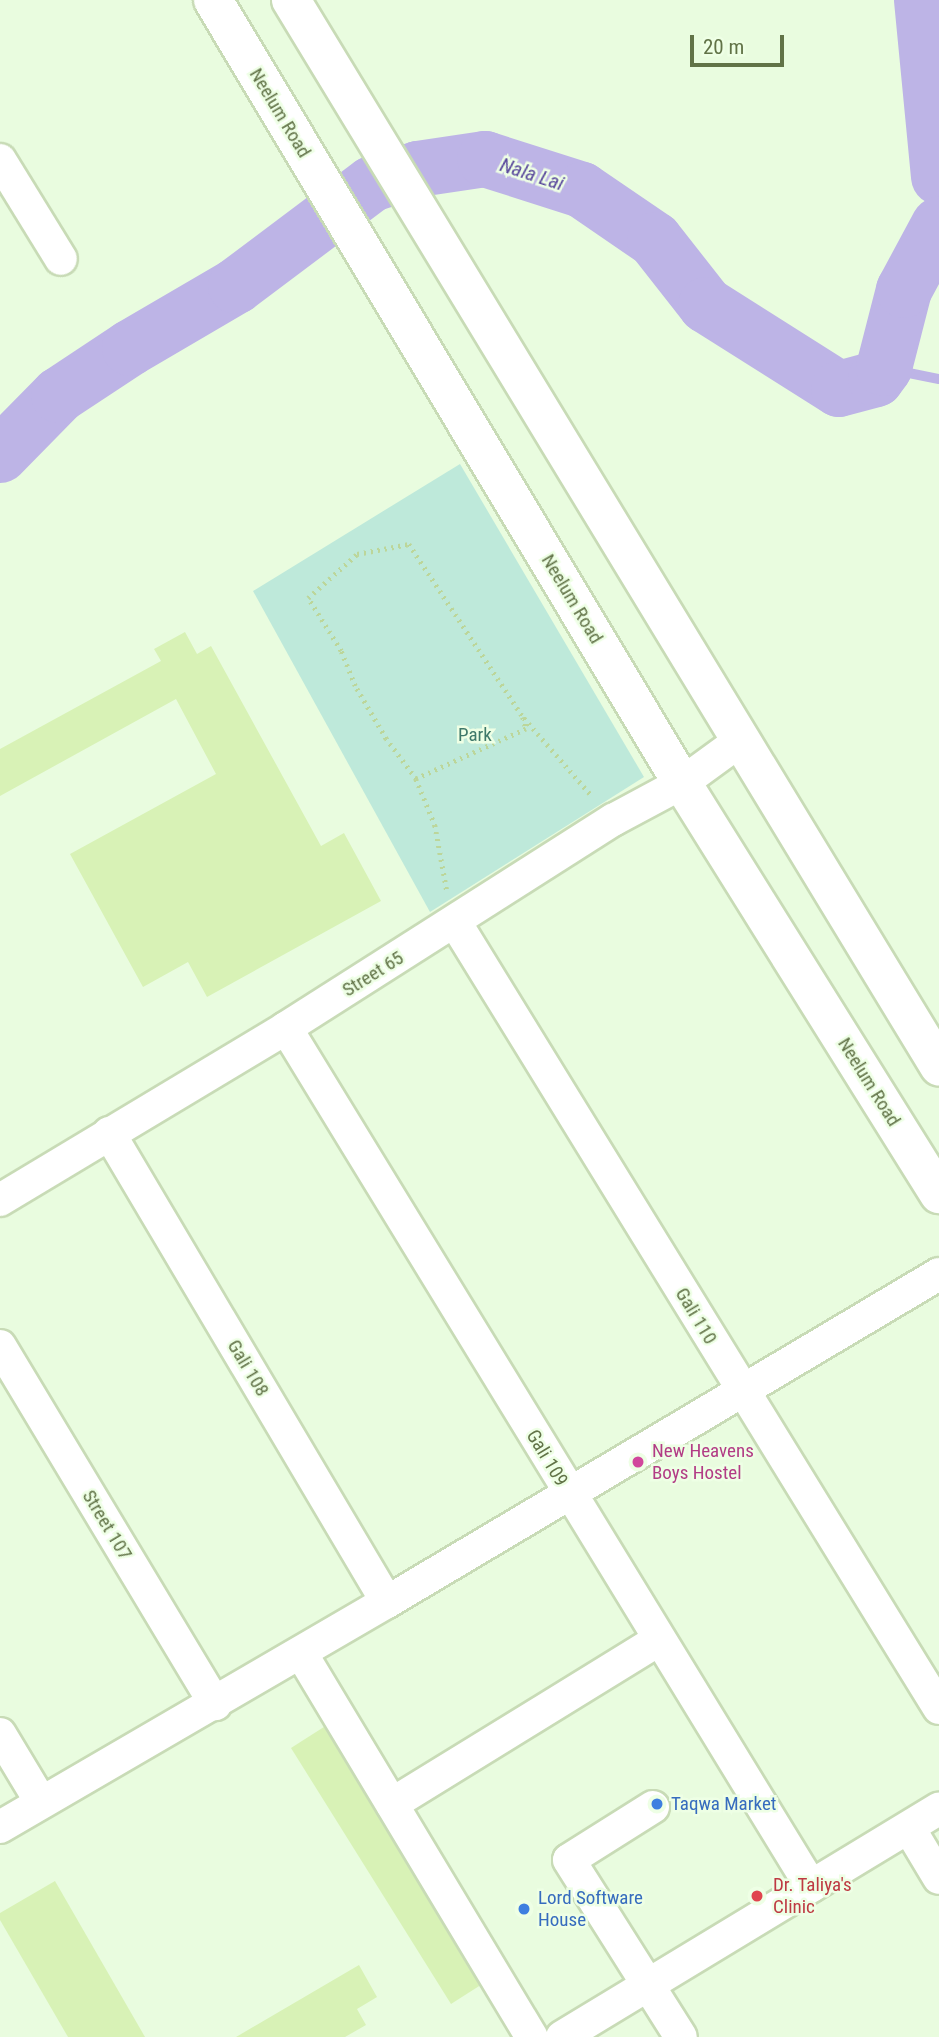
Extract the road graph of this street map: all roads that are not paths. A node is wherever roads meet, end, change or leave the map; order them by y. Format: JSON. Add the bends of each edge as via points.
{"nodes":[{"id":1,"x":213,"y":0,"type":"edge"},
{"id":2,"x":291,"y":0,"type":"edge"},
{"id":3,"x":0,"y":160,"type":"edge"},
{"id":4,"x":61,"y":259,"type":"dead end"},
{"id":5,"x":741,"y":740,"type":"junction"},
{"id":6,"x":682,"y":783,"type":"junction"},
{"id":7,"x":455,"y":922,"type":"junction"},
{"id":8,"x":286,"y":1028,"type":"junction"},
{"id":9,"x":939,"y":1066,"type":"edge"},
{"id":10,"x":109,"y":1133,"type":"junction"},
{"id":11,"x":939,"y":1194,"type":"edge"},
{"id":12,"x":0,"y":1200,"type":"edge"},
{"id":13,"x":939,"y":1274,"type":"edge"},
{"id":14,"x":0,"y":1346,"type":"edge"},
{"id":15,"x":741,"y":1391,"type":"junction"},
{"id":16,"x":568,"y":1493,"type":"junction"},
{"id":17,"x":387,"y":1602,"type":"junction"},
{"id":18,"x":659,"y":1640,"type":"junction"},
{"id":19,"x":301,"y":1653,"type":"junction"},
{"id":20,"x":215,"y":1704,"type":"junction"},
{"id":21,"x":939,"y":1708,"type":"edge"},
{"id":22,"x":0,"y":1734,"type":"edge"},
{"id":23,"x":41,"y":1802,"type":"junction"},
{"id":24,"x":392,"y":1804,"type":"junction"},
{"id":25,"x":653,"y":1807,"type":"dead end"},
{"id":26,"x":939,"y":1809,"type":"edge"},
{"id":27,"x":0,"y":1827,"type":"edge"},
{"id":28,"x":909,"y":1828,"type":"junction"},
{"id":29,"x":939,"y":1878,"type":"edge"},
{"id":30,"x":811,"y":1886,"type":"junction"},
{"id":31,"x":649,"y":1984,"type":"junction"},
{"id":32,"x":532,"y":2037,"type":"edge"},
{"id":33,"x":562,"y":2037,"type":"edge"},
{"id":34,"x":681,"y":2037,"type":"edge"}],
"edges":[{"from":1,"to":6,"type":"main road","name":"Neelum Road"},
{"from":2,"to":5,"type":"main road"},
{"from":3,"to":4,"type":"street"},
{"from":5,"to":6,"type":"street","name":"Street 65"},
{"from":5,"to":9,"type":"main road"},
{"from":6,"to":7,"type":"street","name":"Street 65","via":[[613,820]]},
{"from":6,"to":11,"type":"main road","name":"Neelum Road"},
{"from":7,"to":8,"type":"street","name":"Street 65"},
{"from":7,"to":15,"type":"street","name":"Gali 110"},
{"from":8,"to":10,"type":"street","name":"Street 65"},
{"from":8,"to":16,"type":"street","name":"Gali 109"},
{"from":10,"to":12,"type":"street","name":"Street 65"},
{"from":10,"to":17,"type":"street","name":"Gali 108"},
{"from":13,"to":15,"type":"street"},
{"from":14,"to":20,"type":"street","name":"Street 107"},
{"from":15,"to":16,"type":"street"},
{"from":15,"to":21,"type":"street","name":"Gali 110"},
{"from":16,"to":17,"type":"street"},
{"from":16,"to":18,"type":"street","name":"Gali 109"},
{"from":17,"to":19,"type":"street"},
{"from":18,"to":24,"type":"street"},
{"from":18,"to":30,"type":"street","name":"Gali 109"},
{"from":19,"to":20,"type":"street"},
{"from":19,"to":24,"type":"street"},
{"from":20,"to":23,"type":"street"},
{"from":22,"to":23,"type":"street"},
{"from":23,"to":27,"type":"street"},
{"from":24,"to":32,"type":"street"},
{"from":25,"to":31,"type":"street","via":[[569,1860]]},
{"from":26,"to":28,"type":"street"},
{"from":28,"to":29,"type":"street"},
{"from":28,"to":30,"type":"street"},
{"from":30,"to":31,"type":"street"},
{"from":31,"to":33,"type":"street"},
{"from":31,"to":34,"type":"street"}]}
